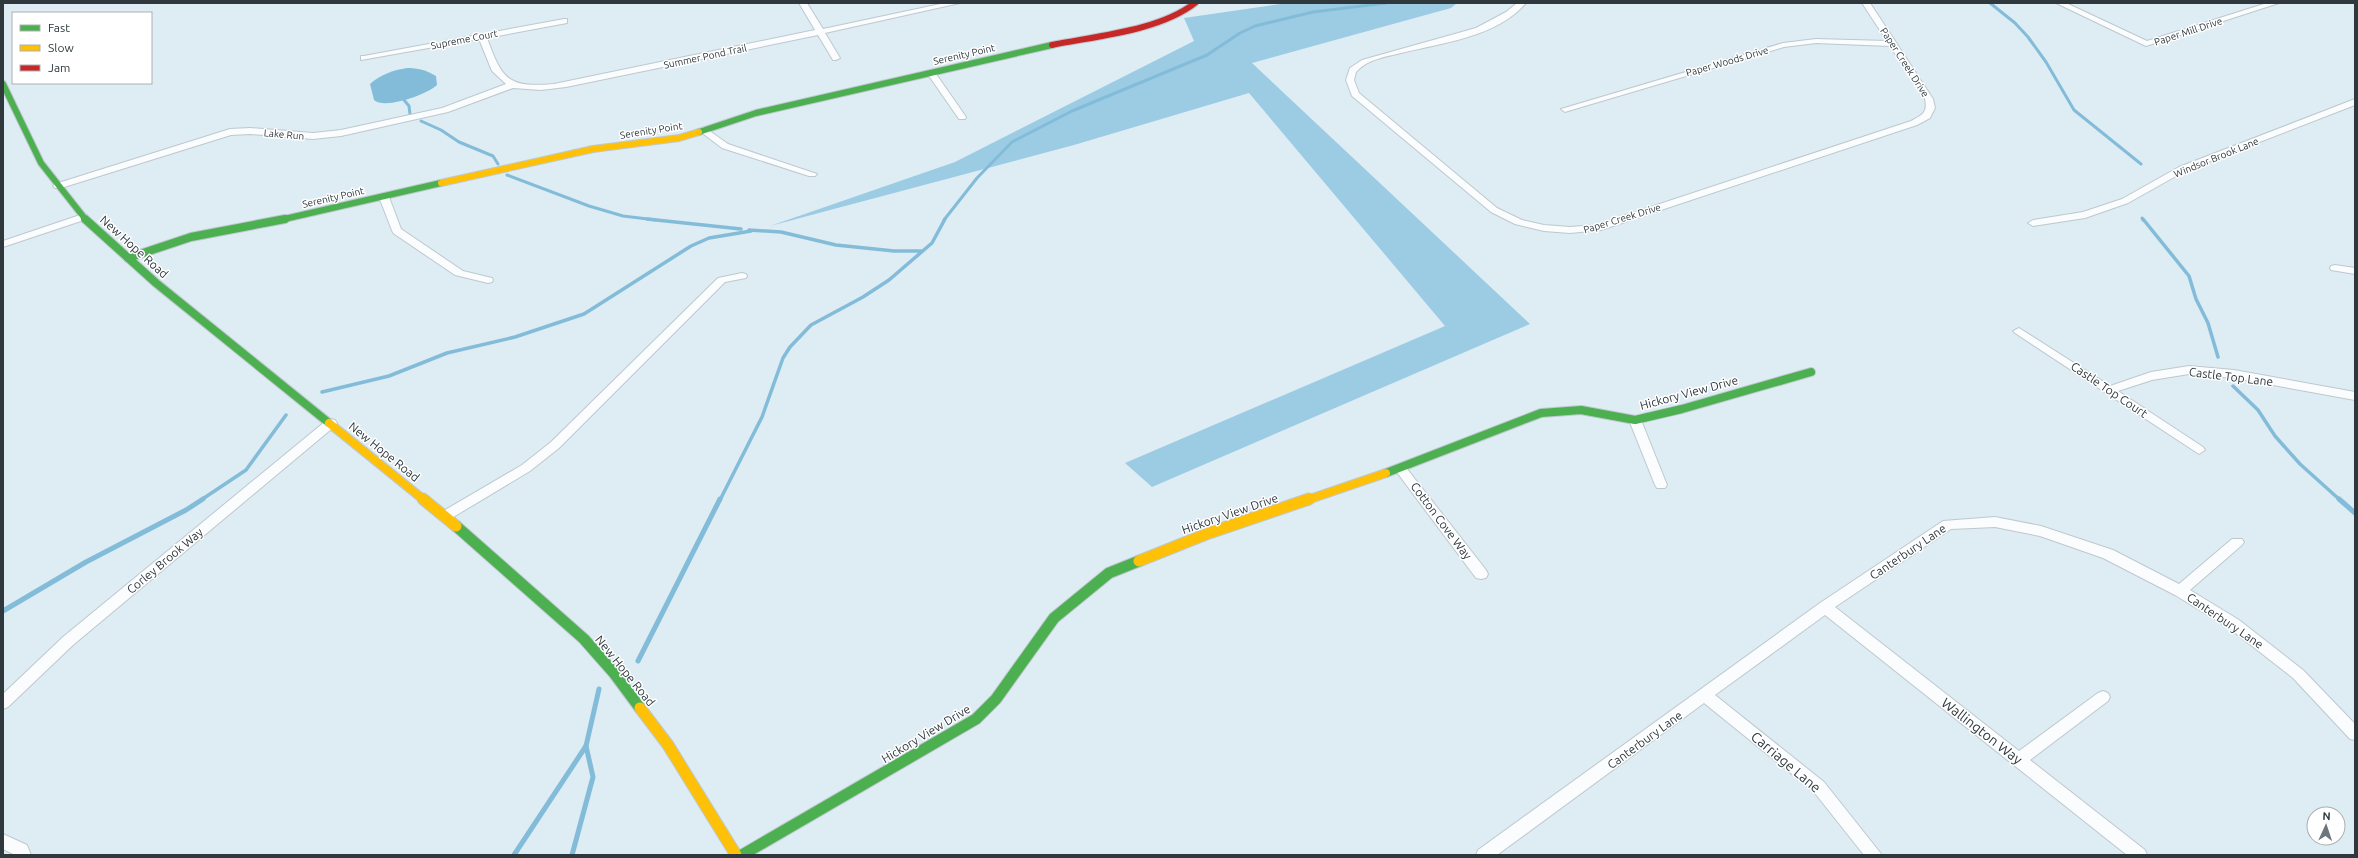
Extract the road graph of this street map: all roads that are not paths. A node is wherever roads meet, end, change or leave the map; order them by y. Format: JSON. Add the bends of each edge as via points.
{"nodes":[{"id":1,"x":803,"y":3,"type":"edge"},
{"id":2,"x":956,"y":3,"type":"edge"},
{"id":3,"x":1195,"y":3,"type":"edge"},
{"id":4,"x":1522,"y":3,"type":"edge"},
{"id":5,"x":1866,"y":3,"type":"edge"},
{"id":6,"x":2060,"y":3,"type":"edge"},
{"id":7,"x":2275,"y":3,"type":"edge"},
{"id":8,"x":564,"y":21,"type":"dead end"},
{"id":9,"x":819,"y":32,"type":"junction"},
{"id":10,"x":482,"y":36,"type":"junction"},
{"id":11,"x":1894,"y":44,"type":"junction"},
{"id":12,"x":364,"y":58,"type":"dead end"},
{"id":13,"x":836,"y":58,"type":"dead end"},
{"id":14,"x":931,"y":73,"type":"junction"},
{"id":15,"x":3,"y":84,"type":"edge"},
{"id":16,"x":512,"y":85,"type":"junction"},
{"id":17,"x":2355,"y":102,"type":"edge"},
{"id":18,"x":1565,"y":108,"type":"dead end"},
{"id":19,"x":962,"y":117,"type":"dead end"},
{"id":20,"x":704,"y":130,"type":"junction"},
{"id":21,"x":812,"y":174,"type":"dead end"},
{"id":22,"x":58,"y":186,"type":"junction"},
{"id":23,"x":384,"y":197,"type":"junction"},
{"id":24,"x":83,"y":217,"type":"junction"},
{"id":25,"x":2033,"y":223,"type":"dead end"},
{"id":26,"x":3,"y":244,"type":"edge"},
{"id":27,"x":128,"y":258,"type":"junction"},
{"id":28,"x":2336,"y":268,"type":"dead end"},
{"id":29,"x":2355,"y":271,"type":"edge"},
{"id":30,"x":742,"y":276,"type":"dead end"},
{"id":31,"x":488,"y":280,"type":"dead end"},
{"id":32,"x":2019,"y":331,"type":"dead end"},
{"id":33,"x":1811,"y":372,"type":"dead end"},
{"id":34,"x":2109,"y":390,"type":"junction"},
{"id":35,"x":2355,"y":396,"type":"edge"},
{"id":36,"x":1635,"y":420,"type":"junction"},
{"id":37,"x":331,"y":423,"type":"junction"},
{"id":38,"x":2199,"y":450,"type":"dead end"},
{"id":39,"x":1400,"y":468,"type":"junction"},
{"id":40,"x":1661,"y":485,"type":"dead end"},
{"id":41,"x":445,"y":516,"type":"junction"},
{"id":42,"x":2237,"y":542,"type":"dead end"},
{"id":43,"x":1481,"y":574,"type":"dead end"},
{"id":44,"x":2180,"y":591,"type":"junction"},
{"id":45,"x":1825,"y":608,"type":"junction"},
{"id":46,"x":1705,"y":696,"type":"junction"},
{"id":47,"x":2103,"y":697,"type":"dead end"},
{"id":48,"x":3,"y":703,"type":"edge"},
{"id":49,"x":2355,"y":734,"type":"edge"},
{"id":50,"x":2018,"y":760,"type":"junction"},
{"id":51,"x":3,"y":842,"type":"edge"},
{"id":52,"x":23,"y":855,"type":"edge"},
{"id":53,"x":736,"y":855,"type":"edge"},
{"id":54,"x":742,"y":855,"type":"edge"},
{"id":55,"x":1484,"y":855,"type":"edge"},
{"id":56,"x":1874,"y":855,"type":"edge"},
{"id":57,"x":2139,"y":855,"type":"edge"}],
"edges":[{"from":1,"to":9,"type":"street"},
{"from":2,"to":9,"type":"street","name":"Summer Pond Trail"},
{"from":3,"to":14,"type":"street","name":"Serenity Point","via":[[1190,9],[1170,18]]},
{"from":4,"to":11,"type":"street","name":"Paper Creek Drive","via":[[1510,14],[1476,31],[1373,58],[1356,67],[1349,75],[1350,84],[1355,94],[1494,210],[1510,220],[1531,227],[1553,230],[1578,231],[1597,228],[1914,123],[1926,116],[1932,108],[1930,99]]},
{"from":5,"to":11,"type":"street","name":"Paper Creek Drive"},
{"from":6,"to":7,"type":"street","name":"Paper Mill Drive","via":[[2146,44]]},
{"from":8,"to":10,"type":"street","name":"Supreme Court"},
{"from":9,"to":13,"type":"street"},
{"from":9,"to":16,"type":"street","name":"Summer Pond Trail","via":[[569,84],[548,87]]},
{"from":10,"to":12,"type":"street","name":"Supreme Court"},
{"from":10,"to":16,"type":"street","via":[[500,76]]},
{"from":11,"to":18,"type":"street","name":"Paper Woods Drive","via":[[1816,41],[1783,45]]},
{"from":14,"to":19,"type":"street"},
{"from":14,"to":20,"type":"street","name":"Serenity Point","via":[[756,113]]},
{"from":15,"to":22,"type":"street","name":"New Hope Road","via":[[41,163]]},
{"from":16,"to":22,"type":"street","name":"Lake Run","via":[[445,110],[341,133],[314,136],[250,130],[230,132]]},
{"from":17,"to":25,"type":"street","name":"Windsor Brook Lane","via":[[2182,168],[2125,201],[2085,215]]},
{"from":20,"to":21,"type":"street","via":[[725,146]]},
{"from":20,"to":23,"type":"street","name":"Serenity Point","via":[[680,138],[593,149]]},
{"from":22,"to":24,"type":"street","name":"New Hope Road"},
{"from":23,"to":27,"type":"street","name":"Serenity Point","via":[[257,226],[202,233],[169,242]]},
{"from":23,"to":31,"type":"street","via":[[397,231],[459,273]]},
{"from":24,"to":26,"type":"street"},
{"from":24,"to":27,"type":"street","name":"New Hope Road"},
{"from":27,"to":37,"type":"street","name":"New Hope Road","via":[[250,360]]},
{"from":28,"to":29,"type":"street"},
{"from":30,"to":41,"type":"street","via":[[722,280],[554,445],[526,468]]},
{"from":32,"to":34,"type":"street","name":"Castle Top Court"},
{"from":33,"to":36,"type":"street","name":"Hickory View Drive"},
{"from":34,"to":35,"type":"street","name":"Castle Top Lane","via":[[2151,376],[2189,370],[2234,374]]},
{"from":34,"to":38,"type":"street","name":"Castle Top Court"},
{"from":36,"to":39,"type":"street","name":"Hickory View Drive","via":[[1581,410],[1541,414]]},
{"from":36,"to":40,"type":"street"},
{"from":37,"to":41,"type":"street","name":"New Hope Road"},
{"from":37,"to":48,"type":"street","name":"Corley Brook Way","via":[[68,642]]},
{"from":39,"to":43,"type":"street","name":"Cotton Cove Way"},
{"from":39,"to":54,"type":"street","name":"Hickory View Drive","via":[[1209,533],[1109,573],[1054,618],[996,699],[976,720]]},
{"from":41,"to":53,"type":"street","name":"New Hope Road","via":[[584,638],[668,745]]},
{"from":42,"to":44,"type":"street"},
{"from":44,"to":45,"type":"street","name":"Canterbury Lane","via":[[2108,554],[2041,531],[1995,522],[1948,524]]},
{"from":44,"to":49,"type":"street","name":"Canterbury Lane","via":[[2234,624],[2298,674]]},
{"from":45,"to":46,"type":"street","name":"Canterbury Lane"},
{"from":45,"to":50,"type":"street","name":"Wallington Way"},
{"from":46,"to":55,"type":"street","name":"Canterbury Lane"},
{"from":46,"to":56,"type":"street","name":"Carriage Lane","via":[[1819,788]]},
{"from":47,"to":50,"type":"street"},
{"from":50,"to":57,"type":"street","name":"Wallington Way"},
{"from":51,"to":52,"type":"street","via":[[20,850]]}]}
